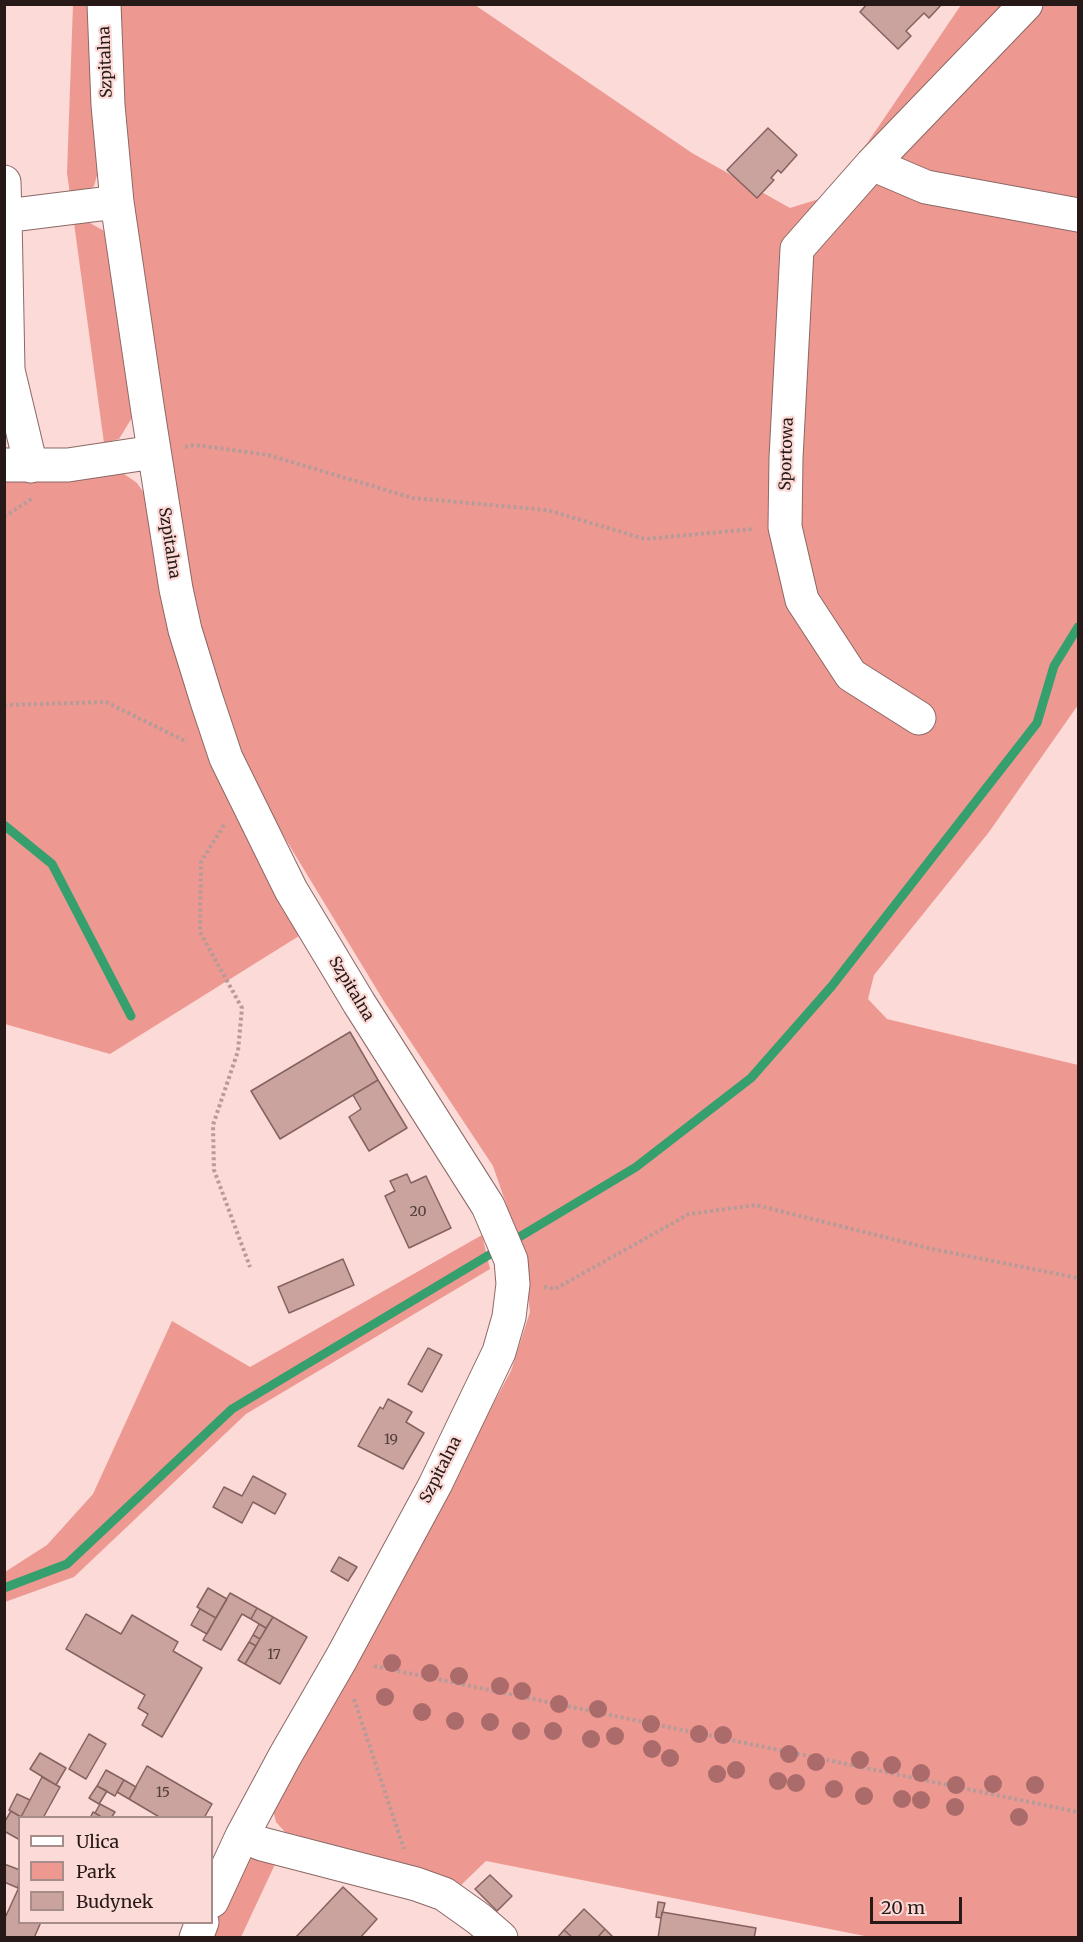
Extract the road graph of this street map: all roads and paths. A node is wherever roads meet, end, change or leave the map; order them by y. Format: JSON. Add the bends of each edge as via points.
{"nodes":[{"id":1,"x":104,"y":4,"type":"edge"},
{"id":2,"x":1026,"y":4,"type":"edge"},
{"id":3,"x":872,"y":164,"type":"junction"},
{"id":4,"x":4,"y":182,"type":"edge"},
{"id":5,"x":117,"y":201,"type":"junction"},
{"id":6,"x":1078,"y":215,"type":"edge"},
{"id":7,"x":5,"y":216,"type":"edge"},
{"id":8,"x":154,"y":452,"type":"junction"},
{"id":9,"x":18,"y":466,"type":"edge"},
{"id":10,"x":785,"y":526,"type":"junction"},
{"id":11,"x":4,"y":705,"type":"edge"},
{"id":12,"x":919,"y":718,"type":"dead end"},
{"id":13,"x":226,"y":758,"type":"junction"},
{"id":14,"x":244,"y":794,"type":"junction"},
{"id":15,"x":250,"y":1267,"type":"dead end"},
{"id":16,"x":1078,"y":1278,"type":"edge"},
{"id":17,"x":513,"y":1284,"type":"junction"},
{"id":18,"x":341,"y":1659,"type":"junction"},
{"id":19,"x":1078,"y":1812,"type":"edge"},
{"id":20,"x":242,"y":1836,"type":"junction"},
{"id":21,"x":416,"y":1884,"type":"junction"},
{"id":22,"x":213,"y":1899,"type":"edge"},
{"id":23,"x":202,"y":1924,"type":"edge"},
{"id":24,"x":196,"y":1938,"type":"edge"},
{"id":25,"x":501,"y":1938,"type":"edge"}],
"edges":[{"from":1,"to":5,"type":"street","name":"Szpitalna"},
{"from":2,"to":3,"type":"street","name":"Sportowa"},
{"from":3,"to":6,"type":"street","via":[[926,187]]},
{"from":3,"to":10,"type":"street","name":"Sportowa","via":[[797,249]]},
{"from":4,"to":7,"type":"street"},
{"from":5,"to":7,"type":"street"},
{"from":5,"to":8,"type":"street","name":"Szpitalna"},
{"from":7,"to":9,"type":"street","via":[[8,370]]},
{"from":8,"to":9,"type":"street","via":[[68,465]]},
{"from":8,"to":10,"type":"path","via":[[195,445],[268,455],[413,498],[547,510],[645,539]]},
{"from":8,"to":13,"type":"street","name":"Szpitalna","via":[[185,630]]},
{"from":10,"to":12,"type":"street","name":"Sportowa","via":[[802,600],[851,675]]},
{"from":11,"to":13,"type":"path","via":[[106,702]]},
{"from":13,"to":14,"type":"street","name":"Szpitalna"},
{"from":14,"to":15,"type":"path","via":[[201,862],[200,932],[242,1008],[238,1051],[213,1125],[214,1170]]},
{"from":14,"to":17,"type":"street","name":"Szpitalna","via":[[291,890],[488,1206],[511,1260]]},
{"from":16,"to":17,"type":"path","via":[[932,1250],[756,1205],[689,1214],[555,1289]]},
{"from":17,"to":18,"type":"street","name":"Szpitalna","via":[[499,1352],[435,1485]]},
{"from":18,"to":19,"type":"path"},
{"from":18,"to":20,"type":"street","name":"Szpitalna"},
{"from":18,"to":21,"type":"path"},
{"from":20,"to":21,"type":"street"},
{"from":20,"to":22,"type":"street","name":"Szpitalna"},
{"from":21,"to":25,"type":"street","via":[[444,1894]]},
{"from":23,"to":24,"type":"street"}]}
